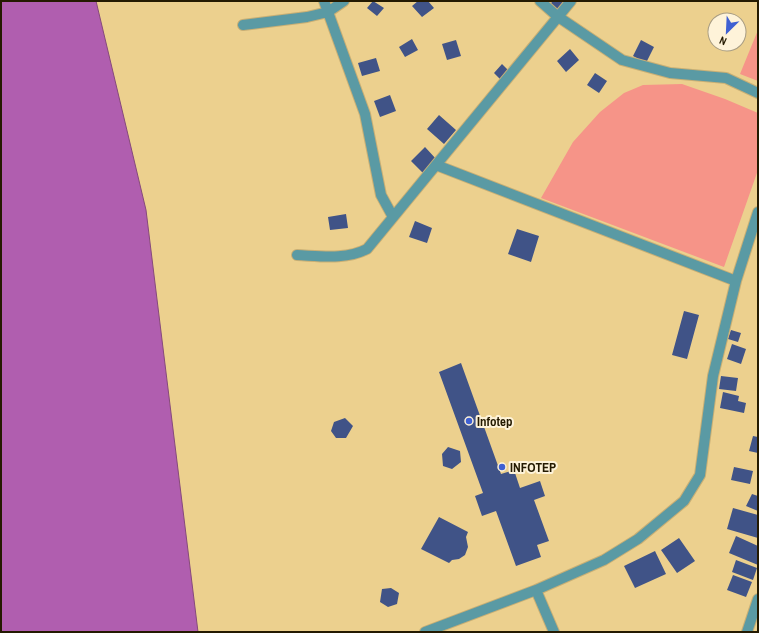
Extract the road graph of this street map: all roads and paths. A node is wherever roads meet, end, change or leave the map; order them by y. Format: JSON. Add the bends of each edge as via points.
{"nodes":[{"id":1,"x":324,"y":1,"type":"edge"},
{"id":2,"x":344,"y":1,"type":"edge"},
{"id":3,"x":540,"y":1,"type":"edge"},
{"id":4,"x":571,"y":1,"type":"edge"},
{"id":5,"x":328,"y":12,"type":"junction"},
{"id":6,"x":557,"y":16,"type":"junction"},
{"id":7,"x":242,"y":25,"type":"dead end"},
{"id":8,"x":758,"y":93,"type":"edge"},
{"id":9,"x":436,"y":165,"type":"junction"},
{"id":10,"x":758,"y":212,"type":"edge"},
{"id":11,"x":393,"y":217,"type":"junction"},
{"id":12,"x":296,"y":255,"type":"dead end"},
{"id":13,"x":736,"y":281,"type":"junction"},
{"id":14,"x":536,"y":590,"type":"junction"},
{"id":15,"x":758,"y":599,"type":"edge"},
{"id":16,"x":425,"y":632,"type":"edge"},
{"id":17,"x":554,"y":632,"type":"edge"},
{"id":18,"x":747,"y":632,"type":"edge"}],
"edges":[{"from":1,"to":5,"type":"street"},
{"from":2,"to":5,"type":"street"},
{"from":3,"to":6,"type":"street"},
{"from":4,"to":6,"type":"street"},
{"from":5,"to":7,"type":"street"},
{"from":5,"to":11,"type":"street","via":[[365,114],[381,195]]},
{"from":6,"to":8,"type":"street","via":[[622,60],[670,73],[726,78]]},
{"from":6,"to":9,"type":"street"},
{"from":9,"to":11,"type":"street"},
{"from":9,"to":13,"type":"street"},
{"from":10,"to":13,"type":"street"},
{"from":11,"to":12,"type":"street","via":[[367,249],[356,255]]},
{"from":13,"to":14,"type":"street","via":[[713,376],[700,475],[684,501],[638,539],[604,560]]},
{"from":14,"to":16,"type":"street"},
{"from":14,"to":17,"type":"street"},
{"from":15,"to":18,"type":"street"}]}
